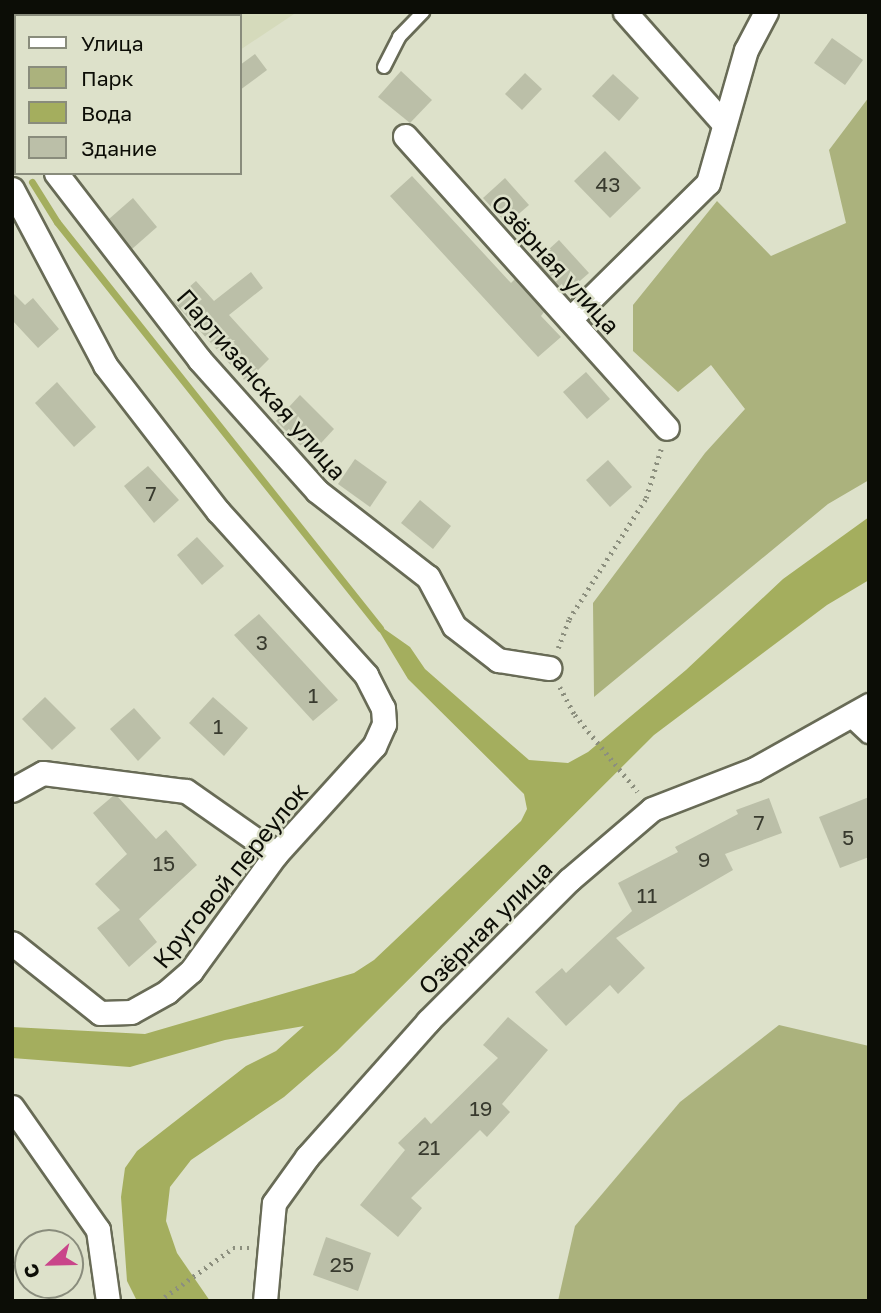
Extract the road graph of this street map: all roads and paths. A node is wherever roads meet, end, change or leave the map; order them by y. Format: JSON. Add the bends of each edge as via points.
{"nodes":[{"id":1,"x":423,"y":12,"type":"edge"},
{"id":2,"x":625,"y":12,"type":"edge"},
{"id":3,"x":766,"y":12,"type":"edge"},
{"id":4,"x":384,"y":67,"type":"dead end"},
{"id":5,"x":724,"y":124,"type":"junction"},
{"id":6,"x":405,"y":136,"type":"dead end"},
{"id":7,"x":59,"y":175,"type":"edge"},
{"id":8,"x":12,"y":189,"type":"edge"},
{"id":9,"x":571,"y":318,"type":"junction"},
{"id":10,"x":667,"y":428,"type":"joint"},
{"id":11,"x":549,"y":668,"type":"junction"},
{"id":12,"x":863,"y":717,"type":"edge"},
{"id":13,"x":627,"y":776,"type":"dead end"},
{"id":14,"x":12,"y":790,"type":"edge"},
{"id":15,"x":276,"y":854,"type":"junction"},
{"id":16,"x":12,"y":943,"type":"edge"},
{"id":17,"x":12,"y":1107,"type":"edge"},
{"id":18,"x":269,"y":1249,"type":"junction"},
{"id":19,"x":108,"y":1301,"type":"edge"},
{"id":20,"x":159,"y":1301,"type":"edge"},
{"id":21,"x":265,"y":1301,"type":"edge"}],
"edges":[{"from":1,"to":4,"type":"lane","via":[[399,37]]},
{"from":2,"to":5,"type":"street"},
{"from":3,"to":5,"type":"street","via":[[746,50]]},
{"from":5,"to":9,"type":"street","via":[[708,183]]},
{"from":6,"to":9,"type":"street","name":"Озёрная улица"},
{"from":7,"to":11,"type":"street","name":"Партизанская улица","via":[[199,359],[317,491],[428,577],[454,626],[498,660]]},
{"from":8,"to":15,"type":"street","name":"Круговой переулок","via":[[105,365],[218,511],[366,675],[383,708],[384,724],[374,746]]},
{"from":9,"to":10,"type":"street","name":"Озёрная улица"},
{"from":10,"to":11,"type":"path","via":[[646,498],[569,620]]},
{"from":11,"to":13,"type":"path","via":[[575,715]]},
{"from":12,"to":18,"type":"street","name":"Озёрная улица","via":[[755,769],[652,809],[608,842],[428,1021],[307,1157],[274,1203]]},
{"from":14,"to":15,"type":"street","via":[[43,773],[186,791]]},
{"from":15,"to":16,"type":"street","name":"Круговой переулок","via":[[191,971],[167,992],[131,1012],[100,1013]]},
{"from":17,"to":19,"type":"street","via":[[98,1230]]},
{"from":18,"to":20,"type":"path","via":[[233,1248]]},
{"from":18,"to":21,"type":"street","name":"Озёрная улица"}]}
